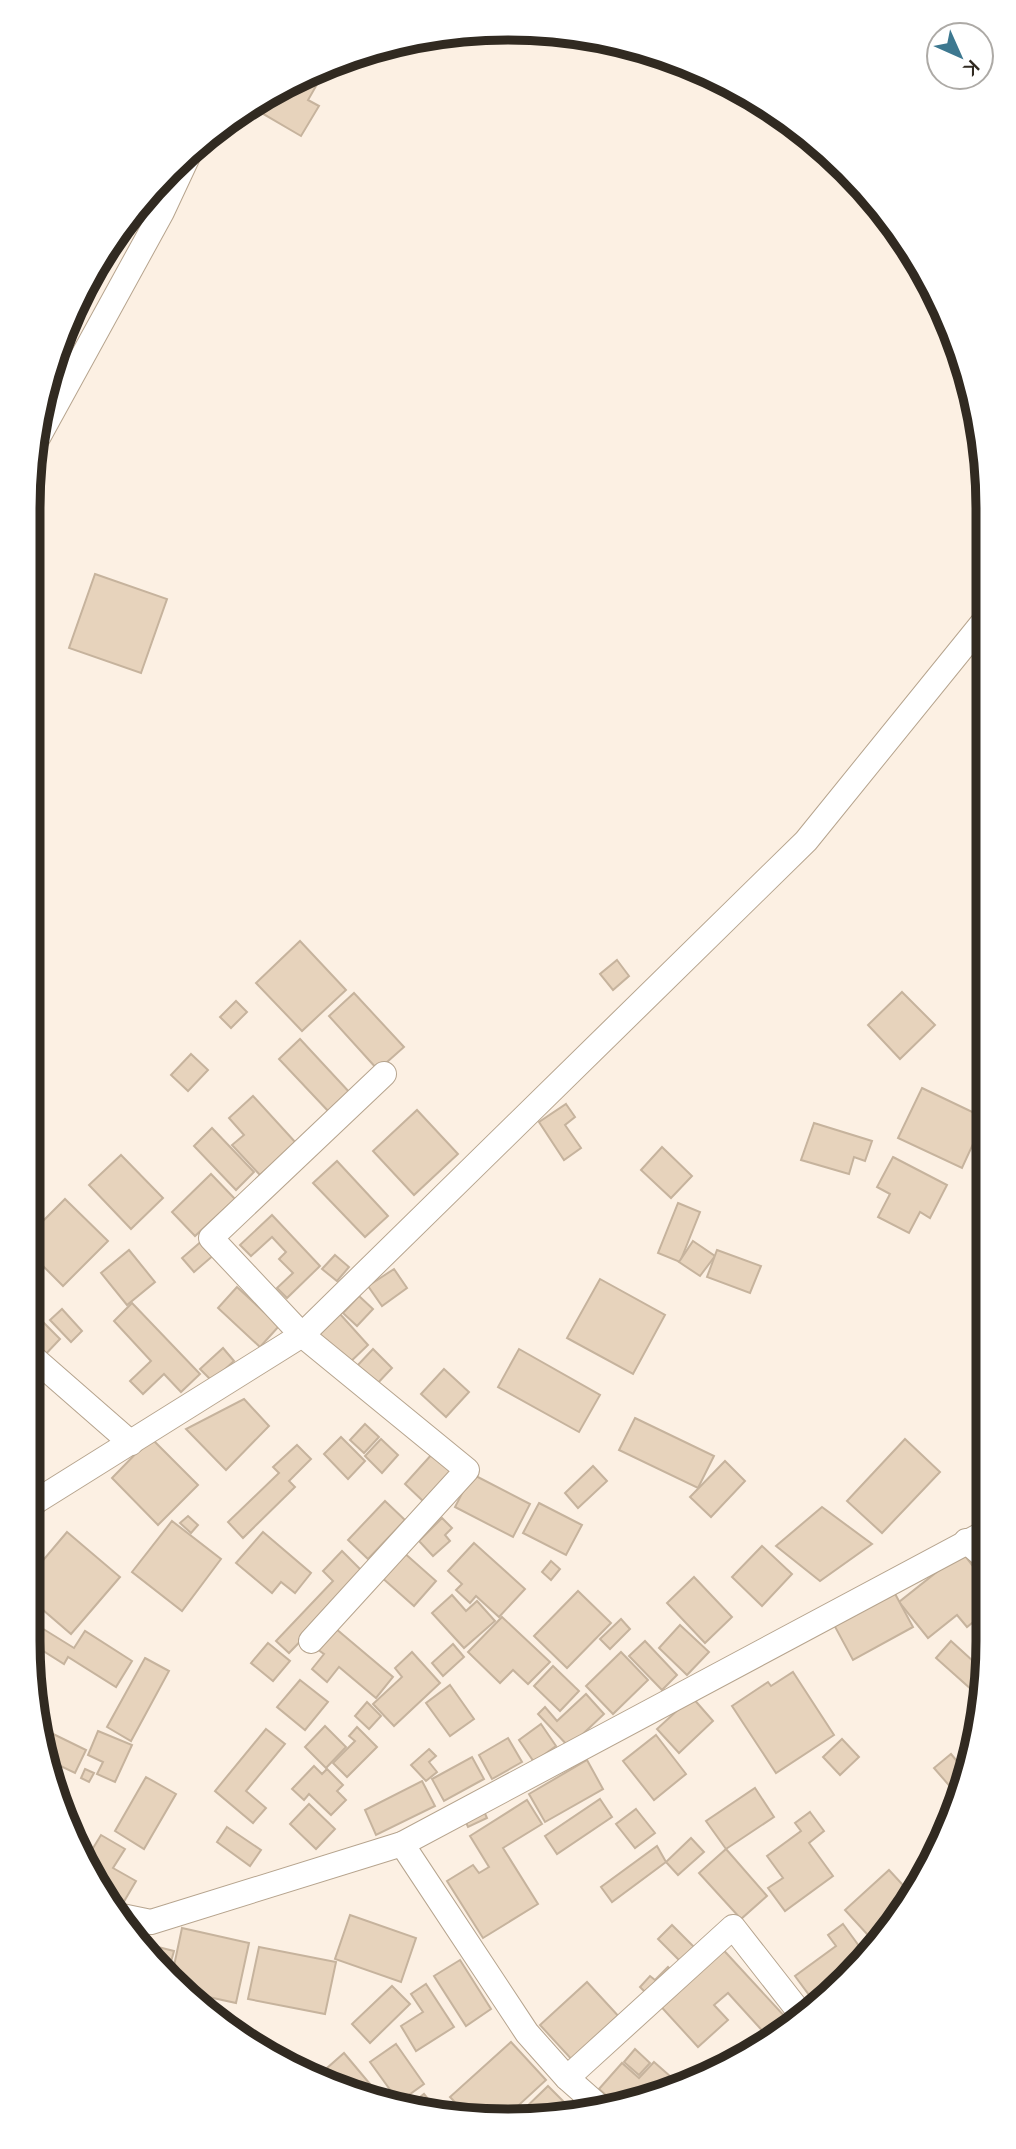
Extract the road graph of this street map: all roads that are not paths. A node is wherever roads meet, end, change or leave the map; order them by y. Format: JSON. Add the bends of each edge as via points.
{"nodes":[{"id":1,"x":150,"y":209,"type":"edge"},
{"id":2,"x":50,"y":412,"type":"edge"},
{"id":3,"x":976,"y":631,"type":"edge"},
{"id":4,"x":384,"y":1074,"type":"dead end"},
{"id":5,"x":302,"y":1335,"type":"junction"},
{"id":6,"x":40,"y":1363,"type":"edge"},
{"id":7,"x":131,"y":1443,"type":"junction"},
{"id":8,"x":40,"y":1499,"type":"edge"},
{"id":9,"x":976,"y":1537,"type":"edge"},
{"id":10,"x":311,"y":1641,"type":"dead end"},
{"id":11,"x":402,"y":1844,"type":"junction"},
{"id":12,"x":131,"y":1918,"type":"edge"},
{"id":13,"x":797,"y":2009,"type":"edge"},
{"id":14,"x":567,"y":2078,"type":"junction"},
{"id":15,"x":593,"y":2101,"type":"edge"}],
"edges":[{"from":1,"to":2,"type":"street"},
{"from":3,"to":5,"type":"street","via":[[806,841]]},
{"from":4,"to":5,"type":"street","via":[[211,1238]]},
{"from":5,"to":7,"type":"street"},
{"from":5,"to":10,"type":"street","via":[[467,1470]]},
{"from":6,"to":7,"type":"street"},
{"from":7,"to":8,"type":"street"},
{"from":9,"to":11,"type":"street"},
{"from":11,"to":12,"type":"street","via":[[150,1922]]},
{"from":11,"to":14,"type":"street","via":[[527,2033]]},
{"from":13,"to":14,"type":"street","via":[[733,1927]]},
{"from":14,"to":15,"type":"street"}]}
